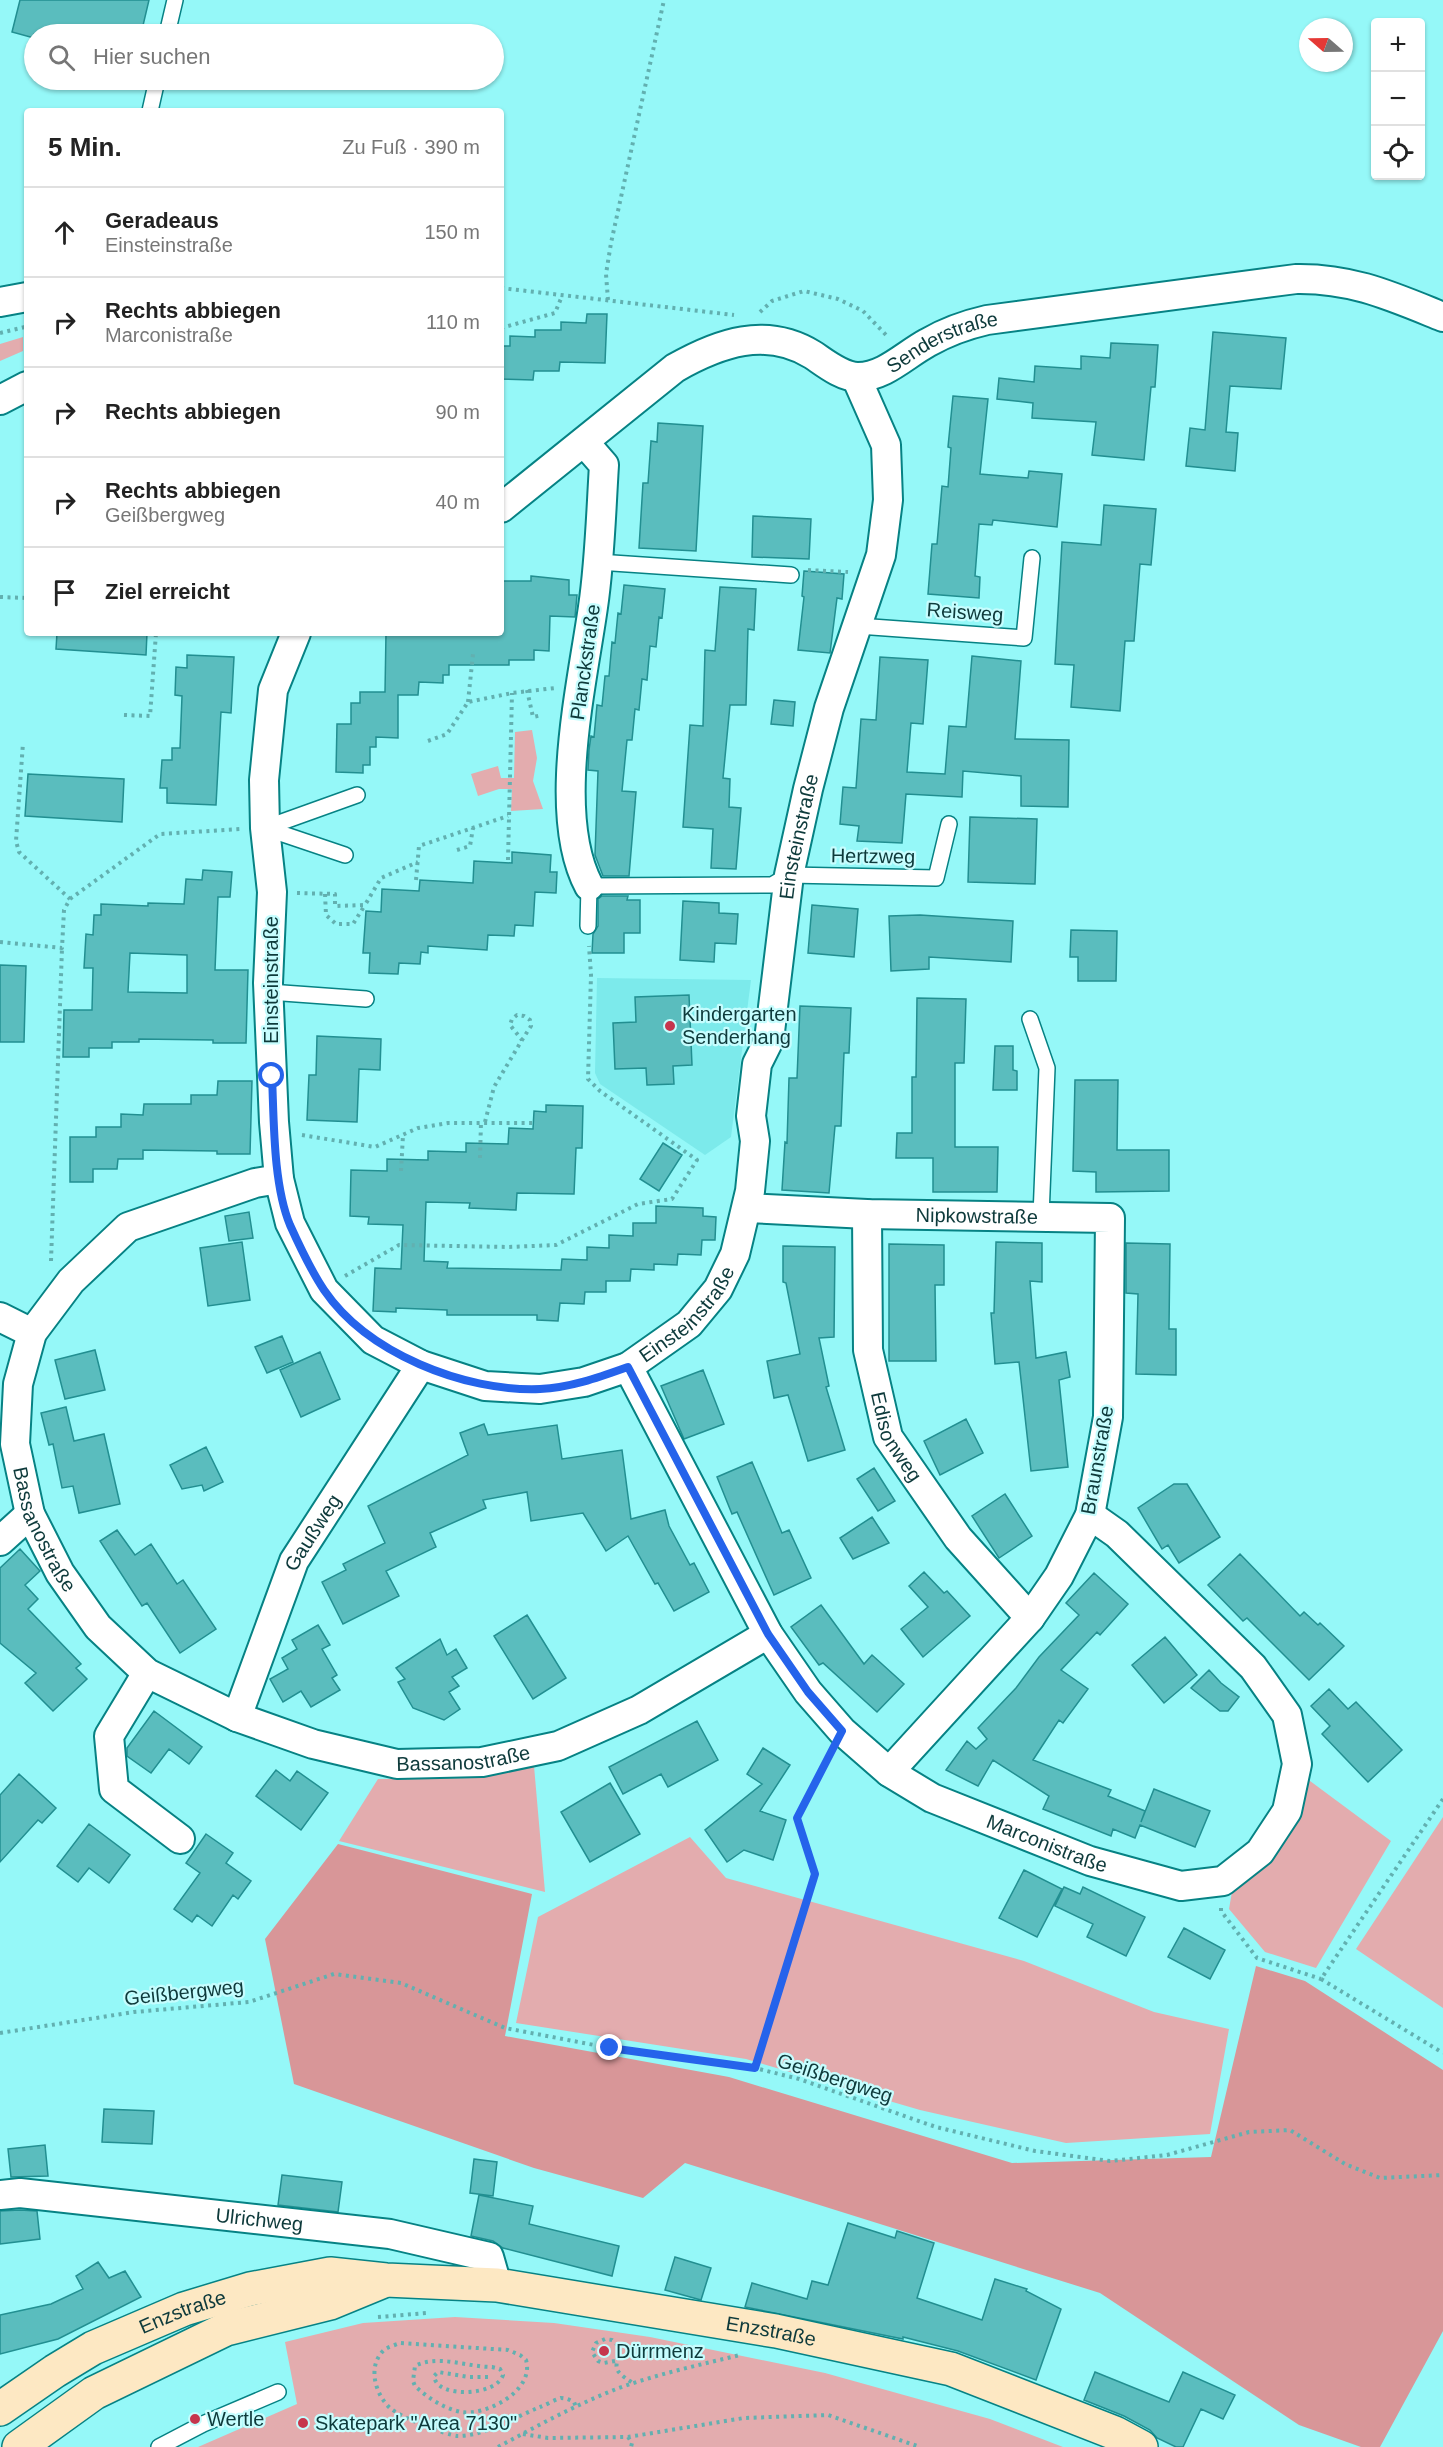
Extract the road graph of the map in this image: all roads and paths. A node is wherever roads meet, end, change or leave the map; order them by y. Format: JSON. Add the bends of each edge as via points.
{"nodes":[{"id":1,"x":175,"y":0,"type":"edge"},
{"id":2,"x":664,"y":0,"type":"edge"},
{"id":3,"x":169,"y":24,"type":"edge"},
{"id":4,"x":155,"y":90,"type":"edge"},
{"id":5,"x":151,"y":108,"type":"edge"},
{"id":6,"x":504,"y":288,"type":"edge"},
{"id":7,"x":562,"y":296,"type":"junction"},
{"id":8,"x":24,"y":298,"type":"edge"},
{"id":9,"x":608,"y":300,"type":"junction"},
{"id":10,"x":0,"y":302,"type":"edge"},
{"id":11,"x":744,"y":316,"type":"dead end"},
{"id":12,"x":755,"y":317,"type":"dead end"},
{"id":13,"x":1443,"y":317,"type":"edge"},
{"id":14,"x":504,"y":327,"type":"edge"},
{"id":15,"x":24,"y":328,"type":"edge"},
{"id":16,"x":0,"y":333,"type":"edge"},
{"id":17,"x":903,"y":357,"type":"junction"},
{"id":18,"x":856,"y":377,"type":"junction"},
{"id":19,"x":24,"y":388,"type":"edge"},
{"id":20,"x":0,"y":400,"type":"edge"},
{"id":21,"x":584,"y":442,"type":"junction"},
{"id":22,"x":504,"y":506,"type":"edge"},
{"id":23,"x":1032,"y":558,"type":"dead end"},
{"id":24,"x":598,"y":562,"type":"junction"},
{"id":25,"x":875,"y":573,"type":"junction"},
{"id":26,"x":791,"y":575,"type":"joint"},
{"id":27,"x":0,"y":597,"type":"edge"},
{"id":28,"x":24,"y":598,"type":"edge"},
{"id":29,"x":858,"y":626,"type":"junction"},
{"id":30,"x":156,"y":636,"type":"edge"},
{"id":31,"x":295,"y":636,"type":"edge"},
{"id":32,"x":473,"y":654,"type":"dead end"},
{"id":33,"x":580,"y":678,"type":"junction"},
{"id":34,"x":527,"y":690,"type":"junction"},
{"id":35,"x":512,"y":693,"type":"junction"},
{"id":36,"x":468,"y":702,"type":"junction"},
{"id":37,"x":542,"y":714,"type":"dead end"},
{"id":38,"x":124,"y":715,"type":"dead end"},
{"id":39,"x":428,"y":741,"type":"dead end"},
{"id":40,"x":23,"y":743,"type":"dead end"},
{"id":41,"x":357,"y":795,"type":"dead end"},
{"id":42,"x":508,"y":816,"type":"junction"},
{"id":43,"x":950,"y":824,"type":"dead end"},
{"id":44,"x":265,"y":828,"type":"junction"},
{"id":45,"x":473,"y":828,"type":"junction"},
{"id":46,"x":229,"y":830,"type":"dead end"},
{"id":47,"x":457,"y":850,"type":"dead end"},
{"id":48,"x":345,"y":855,"type":"dead end"},
{"id":49,"x":507,"y":860,"type":"dead end"},
{"id":50,"x":418,"y":862,"type":"junction"},
{"id":51,"x":789,"y":875,"type":"junction"},
{"id":52,"x":416,"y":880,"type":"dead end"},
{"id":53,"x":589,"y":886,"type":"junction"},
{"id":54,"x":272,"y":892,"type":"junction"},
{"id":55,"x":326,"y":894,"type":"junction"},
{"id":56,"x":70,"y":899,"type":"junction"},
{"id":57,"x":364,"y":905,"type":"junction"},
{"id":58,"x":588,"y":926,"type":"joint"},
{"id":59,"x":0,"y":942,"type":"edge"},
{"id":60,"x":62,"y":948,"type":"junction"},
{"id":61,"x":269,"y":992,"type":"junction"},
{"id":62,"x":366,"y":999,"type":"dead end"},
{"id":63,"x":1030,"y":1019,"type":"dead end"},
{"id":64,"x":522,"y":1040,"type":"junction"},
{"id":65,"x":483,"y":1122,"type":"junction"},
{"id":66,"x":534,"y":1123,"type":"dead end"},
{"id":67,"x":275,"y":1131,"type":"junction"},
{"id":68,"x":403,"y":1135,"type":"junction"},
{"id":69,"x":480,"y":1158,"type":"dead end"},
{"id":70,"x":401,"y":1171,"type":"dead end"},
{"id":71,"x":279,"y":1179,"type":"junction"},
{"id":72,"x":747,"y":1208,"type":"junction"},
{"id":73,"x":867,"y":1214,"type":"junction"},
{"id":74,"x":1041,"y":1216,"type":"junction"},
{"id":75,"x":71,"y":1281,"type":"junction"},
{"id":76,"x":324,"y":1290,"type":"junction"},
{"id":77,"x":0,"y":1317,"type":"edge"},
{"id":78,"x":32,"y":1333,"type":"junction"},
{"id":79,"x":421,"y":1365,"type":"junction"},
{"id":80,"x":628,"y":1367,"type":"junction"},
{"id":81,"x":30,"y":1514,"type":"junction"},
{"id":82,"x":1090,"y":1515,"type":"junction"},
{"id":83,"x":0,"y":1540,"type":"edge"},
{"id":84,"x":1030,"y":1618,"type":"junction"},
{"id":85,"x":768,"y":1634,"type":"junction"},
{"id":86,"x":147,"y":1673,"type":"junction"},
{"id":87,"x":237,"y":1717,"type":"junction"},
{"id":88,"x":842,"y":1731,"type":"junction"},
{"id":89,"x":890,"y":1772,"type":"junction"},
{"id":90,"x":1443,"y":1799,"type":"edge"},
{"id":91,"x":180,"y":1839,"type":"dead end"},
{"id":92,"x":1223,"y":1881,"type":"junction"},
{"id":93,"x":1321,"y":1979,"type":"junction"},
{"id":94,"x":0,"y":2033,"type":"edge"},
{"id":95,"x":1443,"y":2053,"type":"edge"},
{"id":96,"x":755,"y":2068,"type":"junction"},
{"id":97,"x":1443,"y":2175,"type":"edge"},
{"id":98,"x":0,"y":2195,"type":"edge"},
{"id":99,"x":386,"y":2280,"type":"junction"},
{"id":100,"x":497,"y":2285,"type":"junction"},
{"id":101,"x":436,"y":2314,"type":"dead end"},
{"id":102,"x":374,"y":2317,"type":"dead end"},
{"id":103,"x":138,"y":2329,"type":"junction"},
{"id":104,"x":743,"y":2348,"type":"dead end"},
{"id":105,"x":615,"y":2361,"type":"junction"},
{"id":106,"x":154,"y":2363,"type":"junction"},
{"id":107,"x":488,"y":2377,"type":"dead end"},
{"id":108,"x":633,"y":2384,"type":"junction"},
{"id":109,"x":278,"y":2392,"type":"dead end"},
{"id":110,"x":576,"y":2407,"type":"junction"},
{"id":111,"x":0,"y":2409,"type":"edge"},
{"id":112,"x":523,"y":2434,"type":"junction"},
{"id":113,"x":628,"y":2437,"type":"junction"},
{"id":114,"x":19,"y":2447,"type":"edge"},
{"id":115,"x":159,"y":2447,"type":"edge"},
{"id":116,"x":498,"y":2447,"type":"edge"},
{"id":117,"x":631,"y":2447,"type":"edge"},
{"id":118,"x":920,"y":2447,"type":"edge"},
{"id":119,"x":1141,"y":2447,"type":"edge"}],
"edges":[{"from":1,"to":3,"type":"lane"},
{"from":2,"to":9,"type":"path","via":[[611,243],[606,274]]},
{"from":4,"to":5,"type":"lane"},
{"from":6,"to":7,"type":"path"},
{"from":7,"to":9,"type":"path"},
{"from":7,"to":14,"type":"path","via":[[555,312]]},
{"from":8,"to":10,"type":"street"},
{"from":9,"to":11,"type":"path"},
{"from":12,"to":17,"type":"path","via":[[772,301],[804,291],[838,298],[862,311]]},
{"from":13,"to":17,"type":"street","name":"Senderstraße","via":[[1347,282],[1296,279],[987,320],[951,330]]},
{"from":15,"to":16,"type":"path"},
{"from":17,"to":18,"type":"street","name":"Senderstraße","via":[[872,375]]},
{"from":18,"to":21,"type":"street","via":[[790,344],[755,338],[735,341],[675,368]]},
{"from":18,"to":25,"type":"street","name":"Einsteinstraße","via":[[886,445],[888,500]]},
{"from":19,"to":20,"type":"street"},
{"from":21,"to":22,"type":"street"},
{"from":21,"to":24,"type":"street","name":"Planckstraße","via":[[604,465]]},
{"from":23,"to":29,"type":"lane","name":"Reisweg","via":[[1024,638]]},
{"from":24,"to":26,"type":"lane"},
{"from":24,"to":33,"type":"street","name":"Planckstraße"},
{"from":25,"to":26,"type":"path","via":[[797,570]]},
{"from":25,"to":29,"type":"street","name":"Einsteinstraße"},
{"from":27,"to":28,"type":"path"},
{"from":29,"to":51,"type":"street","name":"Einsteinstraße","via":[[829,708]]},
{"from":30,"to":38,"type":"path","via":[[150,716]]},
{"from":31,"to":44,"type":"street","name":"Einsteinstraße","via":[[273,690],[264,780]]},
{"from":32,"to":36,"type":"path"},
{"from":33,"to":34,"type":"path","via":[[563,687]]},
{"from":33,"to":53,"type":"street","name":"Planckstraße","via":[[574,741],[573,836],[580,869]]},
{"from":34,"to":35,"type":"path"},
{"from":34,"to":37,"type":"path","via":[[533,717]]},
{"from":35,"to":36,"type":"path"},
{"from":35,"to":42,"type":"path"},
{"from":36,"to":39,"type":"path","via":[[447,734]]},
{"from":40,"to":56,"type":"path","via":[[16,842],[19,852]]},
{"from":41,"to":44,"type":"lane"},
{"from":42,"to":45,"type":"path"},
{"from":42,"to":49,"type":"path"},
{"from":43,"to":51,"type":"lane","name":"Hertzweg","via":[[936,878]]},
{"from":44,"to":48,"type":"lane"},
{"from":44,"to":54,"type":"street","name":"Einsteinstraße"},
{"from":45,"to":47,"type":"path","via":[[470,846]]},
{"from":45,"to":50,"type":"path","via":[[419,846]]},
{"from":46,"to":56,"type":"path","via":[[160,834]]},
{"from":50,"to":52,"type":"path"},
{"from":50,"to":57,"type":"path","via":[[381,878]]},
{"from":51,"to":53,"type":"lane","via":[[772,885]]},
{"from":51,"to":72,"type":"street","name":"Einsteinstraße","via":[[769,1040],[757,1064],[751,1116],[756,1141]]},
{"from":53,"to":58,"type":"lane"},
{"from":54,"to":55,"type":"path"},
{"from":54,"to":61,"type":"street","name":"Einsteinstraße"},
{"from":55,"to":57,"type":"path","via":[[335,894],[335,906]]},
{"from":55,"to":57,"type":"path","via":[[326,915],[336,924],[353,924]]},
{"from":56,"to":60,"type":"path","via":[[64,910]]},
{"from":58,"to":76,"type":"path","via":[[588,1079],[697,1160],[672,1199],[638,1204],[556,1245],[399,1245]]},
{"from":59,"to":60,"type":"path"},
{"from":60,"to":75,"type":"path","via":[[51,1262]]},
{"from":61,"to":62,"type":"lane"},
{"from":61,"to":67,"type":"street","name":"Einsteinstraße"},
{"from":63,"to":74,"type":"lane","name":"Nipkowstraße","via":[[1047,1068]]},
{"from":64,"to":64,"type":"path","via":[[531,1026],[530,1020],[517,1015],[510,1025]]},
{"from":64,"to":65,"type":"path","via":[[494,1087]]},
{"from":65,"to":66,"type":"path"},
{"from":65,"to":68,"type":"path","via":[[448,1123]]},
{"from":65,"to":69,"type":"path"},
{"from":67,"to":68,"type":"path","via":[[375,1147]]},
{"from":67,"to":71,"type":"street","name":"Einsteinstraße"},
{"from":68,"to":70,"type":"path"},
{"from":71,"to":75,"type":"street","name":"Bassanostraße","via":[[255,1183],[128,1227]]},
{"from":71,"to":76,"type":"street","name":"Einsteinstraße","via":[[290,1223]]},
{"from":72,"to":73,"type":"street","name":"Nipkowstraße"},
{"from":72,"to":80,"type":"street","name":"Einsteinstraße","via":[[735,1254],[718,1289],[689,1324]]},
{"from":73,"to":74,"type":"street","name":"Nipkowstraße"},
{"from":73,"to":84,"type":"street","name":"Edisonweg","via":[[868,1350],[888,1437],[958,1538]]},
{"from":74,"to":82,"type":"street","name":"Braunstraße","via":[[1110,1218],[1108,1417]]},
{"from":75,"to":78,"type":"street","name":"Bassanostraße"},
{"from":76,"to":79,"type":"street","name":"Einsteinstraße","via":[[373,1340]]},
{"from":77,"to":78,"type":"street"},
{"from":78,"to":81,"type":"street","name":"Bassanostraße","via":[[18,1384],[15,1444]]},
{"from":79,"to":80,"type":"street","name":"Einsteinstraße","via":[[485,1386],[540,1389],[584,1382]]},
{"from":79,"to":87,"type":"street","name":"Gaußweg","via":[[294,1561]]},
{"from":80,"to":85,"type":"street","name":"Marconistraße"},
{"from":81,"to":83,"type":"street"},
{"from":81,"to":86,"type":"street","name":"Bassanostraße","via":[[60,1573],[98,1627]]},
{"from":82,"to":84,"type":"street","name":"Braunstraße","via":[[1059,1576]]},
{"from":82,"to":92,"type":"street","via":[[1117,1534],[1253,1667],[1287,1715],[1297,1764],[1287,1811],[1260,1852]]},
{"from":84,"to":89,"type":"street","name":"Braunstraße"},
{"from":85,"to":87,"type":"street","name":"Bassanostraße","via":[[639,1710],[558,1746],[482,1762],[397,1764],[313,1744]]},
{"from":85,"to":88,"type":"street","name":"Marconistraße","via":[[808,1692]]},
{"from":86,"to":87,"type":"street","name":"Bassanostraße"},
{"from":86,"to":91,"type":"street","via":[[109,1736],[114,1789]]},
{"from":88,"to":89,"type":"street","name":"Marconistraße"},
{"from":88,"to":96,"type":"path","via":[[797,1818],[815,1874]]},
{"from":89,"to":92,"type":"street","name":"Marconistraße","via":[[932,1798],[1090,1861],[1181,1886]]},
{"from":90,"to":93,"type":"path"},
{"from":92,"to":93,"type":"path","via":[[1221,1911],[1257,1958]]},
{"from":93,"to":95,"type":"path"},
{"from":94,"to":96,"type":"path","name":"Geißbergweg","via":[[134,2012],[249,2002],[334,1974],[401,1983],[506,2028],[610,2048]]},
{"from":96,"to":97,"type":"path","name":"Geißbergweg","via":[[799,2079],[936,2127],[1035,2151],[1110,2161],[1167,2156],[1249,2132],[1290,2130],[1345,2164],[1380,2178]]},
{"from":98,"to":100,"type":"street","name":"Ulrichweg","via":[[20,2193],[390,2234],[489,2257]]},
{"from":99,"to":100,"type":"main road","name":"Enzstraße"},
{"from":99,"to":103,"type":"main road","name":"Enzstraße","via":[[330,2274],[250,2289],[184,2309]]},
{"from":99,"to":106,"type":"main road","name":"Enzstraße","via":[[330,2303],[226,2330]]},
{"from":100,"to":119,"type":"main road","name":"Enzstraße","via":[[776,2331],[951,2370],[1115,2433]]},
{"from":101,"to":102,"type":"path"},
{"from":103,"to":106,"type":"main road"},
{"from":103,"to":111,"type":"main road","name":"Enzstraße","via":[[93,2348]]},
{"from":104,"to":108,"type":"path","via":[[741,2355]]},
{"from":105,"to":105,"type":"path","via":[[620,2348],[617,2344],[605,2339],[596,2343],[592,2352],[598,2361]]},
{"from":105,"to":108,"type":"path","via":[[619,2373]]},
{"from":106,"to":114,"type":"main road","name":"Enzstraße","via":[[94,2393]]},
{"from":107,"to":110,"type":"path","via":[[438,2372],[434,2376],[438,2386],[465,2392],[495,2385],[503,2375],[500,2369],[433,2361],[422,2362],[413,2372],[416,2386],[435,2402],[470,2412],[513,2395],[527,2376],[526,2360],[508,2350],[400,2343],[385,2349],[379,2357],[374,2378],[390,2408],[455,2436],[493,2427],[561,2398],[574,2402]]},
{"from":108,"to":110,"type":"path"},
{"from":109,"to":115,"type":"lane"},
{"from":110,"to":112,"type":"path"},
{"from":112,"to":113,"type":"path","via":[[548,2438]]},
{"from":112,"to":116,"type":"path"},
{"from":113,"to":117,"type":"path"},
{"from":113,"to":118,"type":"path","via":[[744,2418],[828,2415]]}]}
